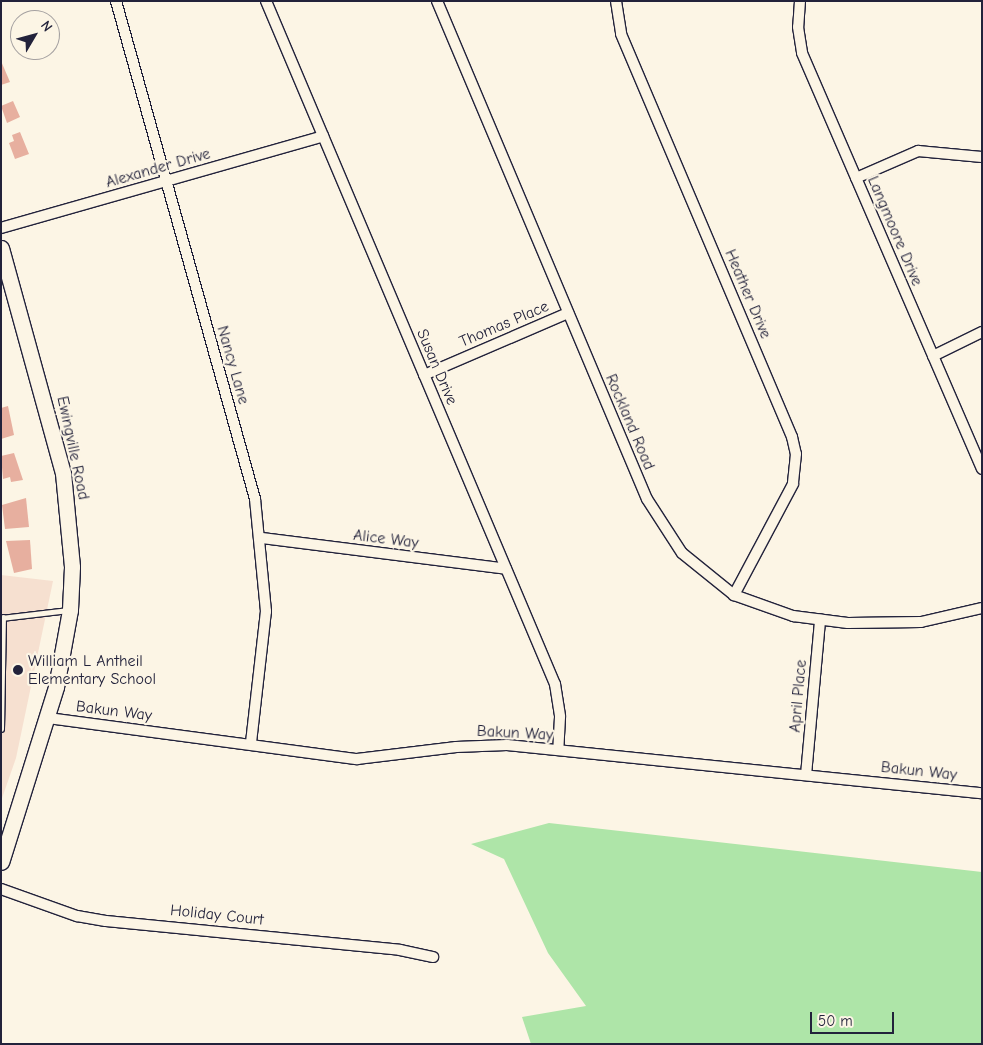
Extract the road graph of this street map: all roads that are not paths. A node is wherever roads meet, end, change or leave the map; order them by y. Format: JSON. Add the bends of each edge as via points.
{"nodes":[{"id":1,"x":116,"y":1,"type":"edge"},
{"id":2,"x":266,"y":1,"type":"edge"},
{"id":3,"x":437,"y":1,"type":"edge"},
{"id":4,"x":616,"y":1,"type":"edge"},
{"id":5,"x":800,"y":1,"type":"edge"},
{"id":6,"x":322,"y":136,"type":"junction"},
{"id":7,"x":982,"y":157,"type":"edge"},
{"id":8,"x":856,"y":178,"type":"junction"},
{"id":9,"x":166,"y":181,"type":"junction"},
{"id":10,"x":1,"y":228,"type":"edge"},
{"id":11,"x":1,"y":248,"type":"edge"},
{"id":12,"x":568,"y":313,"type":"junction"},
{"id":13,"x":982,"y":332,"type":"edge"},
{"id":14,"x":932,"y":356,"type":"junction"},
{"id":15,"x":424,"y":375,"type":"junction"},
{"id":16,"x":982,"y":469,"type":"edge"},
{"id":17,"x":262,"y":538,"type":"junction"},
{"id":18,"x":506,"y":569,"type":"junction"},
{"id":19,"x":734,"y":595,"type":"junction"},
{"id":20,"x":982,"y":608,"type":"edge"},
{"id":21,"x":70,"y":610,"type":"junction"},
{"id":22,"x":2,"y":618,"type":"edge"},
{"id":23,"x":820,"y":620,"type":"junction"},
{"id":24,"x":48,"y":718,"type":"junction"},
{"id":25,"x":1,"y":730,"type":"edge"},
{"id":26,"x":251,"y":743,"type":"junction"},
{"id":27,"x":558,"y":750,"type":"junction"},
{"id":28,"x":806,"y":775,"type":"junction"},
{"id":29,"x":982,"y":793,"type":"edge"},
{"id":30,"x":1,"y":862,"type":"edge"},
{"id":31,"x":1,"y":889,"type":"edge"},
{"id":32,"x":433,"y":957,"type":"dead end"}],
"edges":[{"from":1,"to":9,"type":"street","name":"Nancy Lane"},
{"from":2,"to":6,"type":"street","name":"Susan Drive"},
{"from":3,"to":12,"type":"street","name":"Rockland Road"},
{"from":4,"to":19,"type":"street","name":"Heather Drive","via":[[621,34],[794,447],[796,468],[789,495]]},
{"from":5,"to":8,"type":"street","name":"Langmoore Drive","via":[[798,27],[802,53]]},
{"from":6,"to":9,"type":"street","name":"Alexander Drive"},
{"from":6,"to":15,"type":"street","name":"Susan Drive"},
{"from":7,"to":8,"type":"street","via":[[944,150],[918,151]]},
{"from":8,"to":14,"type":"street","name":"Langmoore Drive"},
{"from":9,"to":10,"type":"street","name":"Alexander Drive"},
{"from":9,"to":17,"type":"street","name":"Nancy Lane","via":[[255,499]]},
{"from":11,"to":21,"type":"main road","name":"Ewingville Road","via":[[63,473],[71,541]]},
{"from":12,"to":15,"type":"street","name":"Thomas Place"},
{"from":12,"to":19,"type":"street","name":"Rockland Road","via":[[656,518],[697,569]]},
{"from":13,"to":14,"type":"street"},
{"from":14,"to":16,"type":"street","name":"Langmoore Drive"},
{"from":15,"to":18,"type":"street","name":"Susan Drive"},
{"from":17,"to":18,"type":"street","name":"Alice Way"},
{"from":17,"to":26,"type":"street","name":"Nancy Lane","via":[[266,611],[264,654]]},
{"from":18,"to":27,"type":"street","name":"Susan Drive","via":[[555,684],[560,717]]},
{"from":19,"to":23,"type":"street","name":"Rockland Road","via":[[772,611]]},
{"from":20,"to":23,"type":"street","name":"Rockland Road","via":[[921,622]]},
{"from":21,"to":22,"type":"lane"},
{"from":21,"to":24,"type":"main road","name":"Ewingville Road"},
{"from":22,"to":25,"type":"lane"},
{"from":23,"to":28,"type":"street","name":"April Place"},
{"from":24,"to":26,"type":"street","name":"Bakun Way"},
{"from":24,"to":30,"type":"main road","name":"Ewingville Road"},
{"from":26,"to":27,"type":"street","name":"Bakun Way","via":[[358,759],[482,744]]},
{"from":27,"to":28,"type":"street","name":"Bakun Way"},
{"from":28,"to":29,"type":"street","name":"Bakun Way"},
{"from":31,"to":32,"type":"street","name":"Holiday Court","via":[[106,921],[380,948]]}]}
